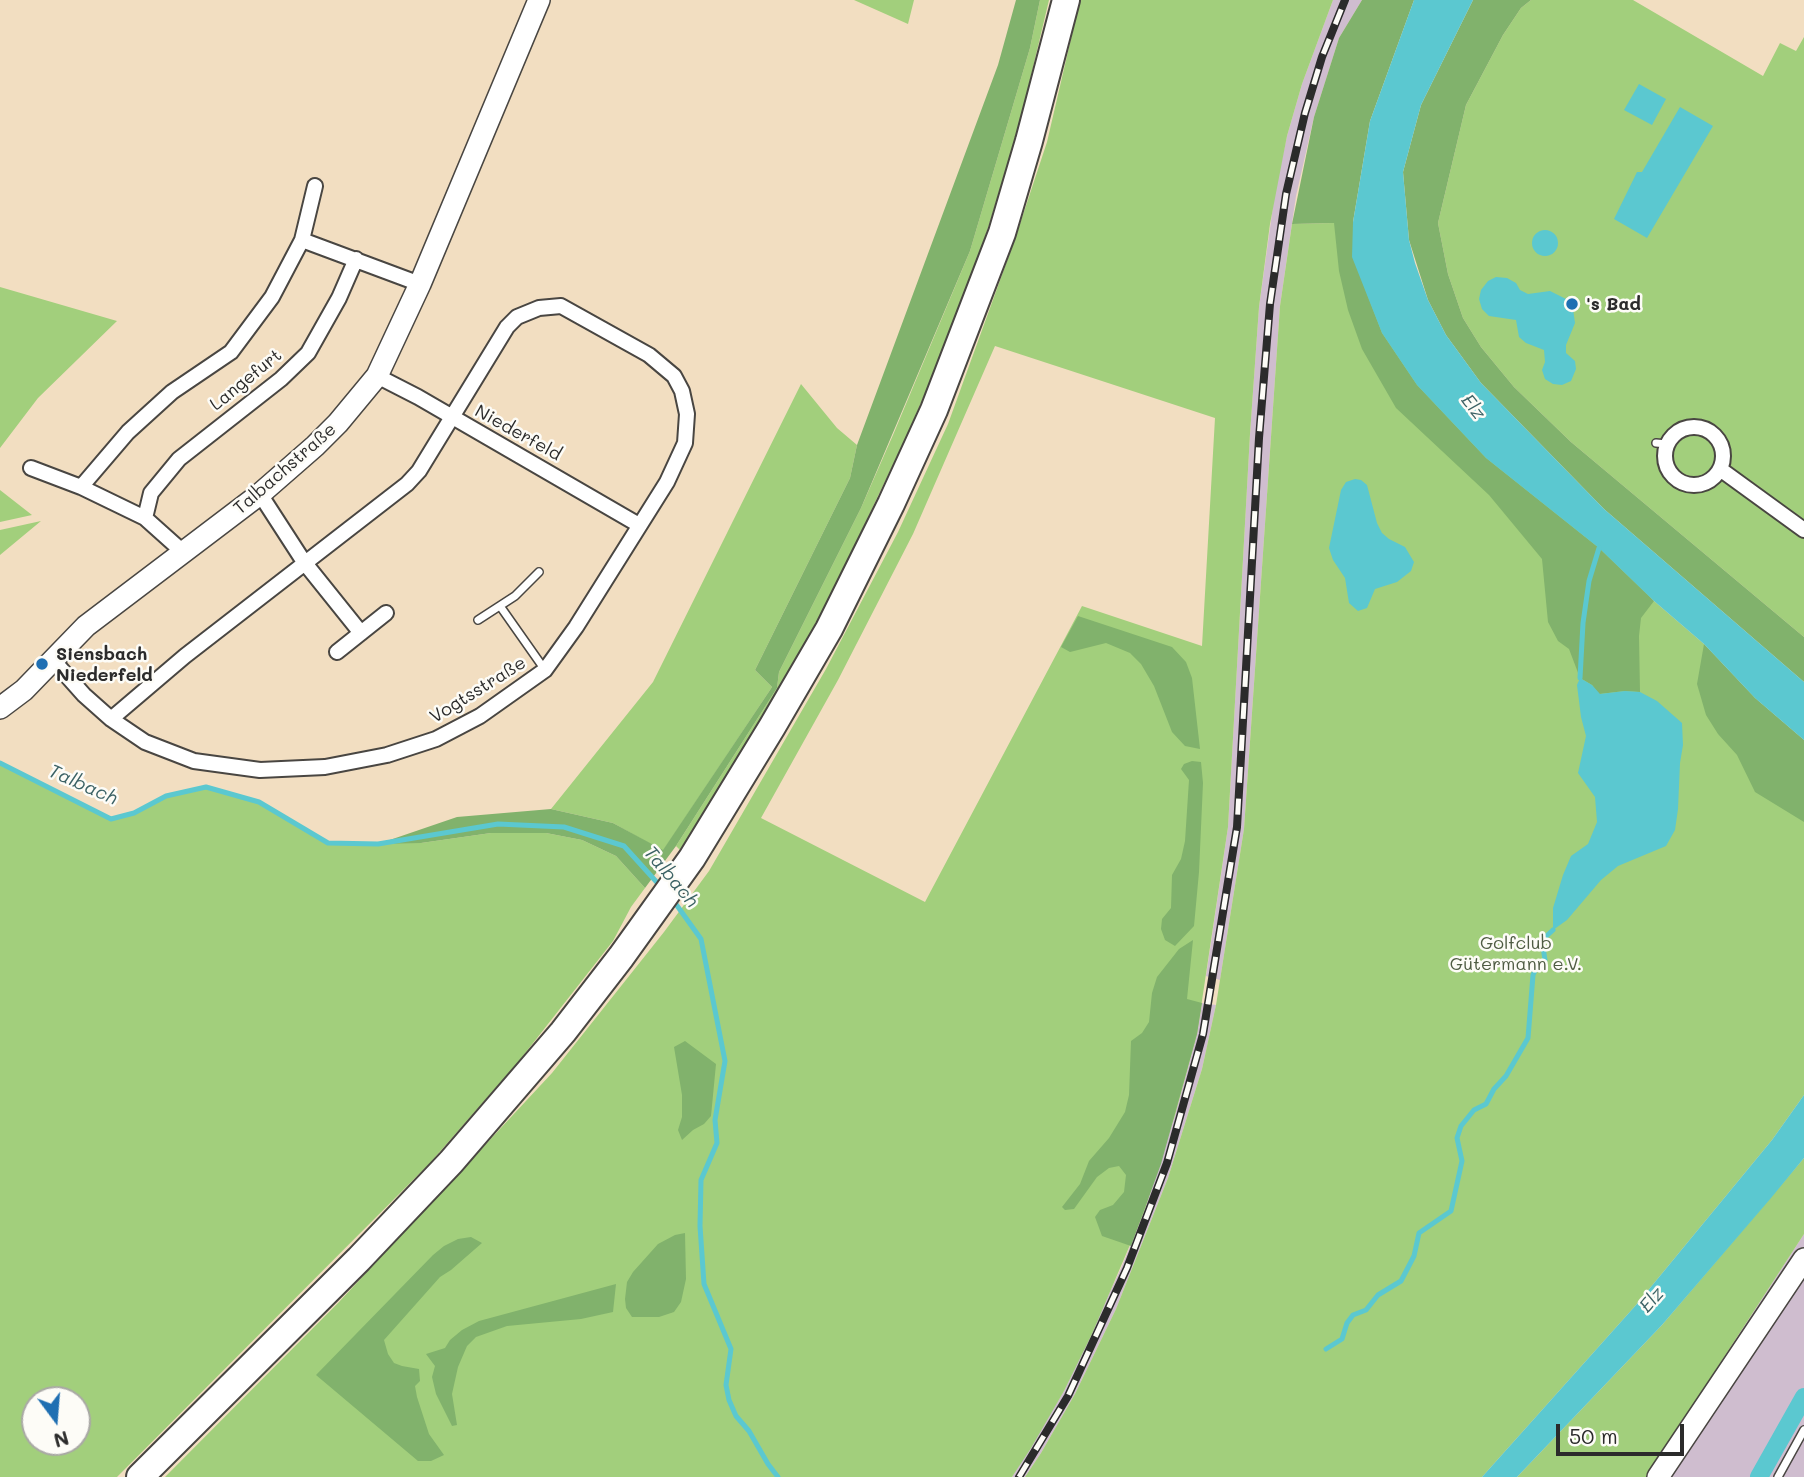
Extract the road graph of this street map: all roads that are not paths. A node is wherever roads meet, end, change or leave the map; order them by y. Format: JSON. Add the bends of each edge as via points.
{"nodes":[{"id":1,"x":540,"y":0,"type":"edge"},
{"id":2,"x":1066,"y":0,"type":"edge"},
{"id":3,"x":315,"y":186,"type":"dead end"},
{"id":4,"x":302,"y":240,"type":"junction"},
{"id":5,"x":356,"y":259,"type":"junction"},
{"id":6,"x":420,"y":284,"type":"junction"},
{"id":7,"x":377,"y":376,"type":"junction"},
{"id":8,"x":451,"y":418,"type":"junction"},
{"id":9,"x":31,"y":468,"type":"dead end"},
{"id":10,"x":1720,"y":469,"type":"junction"},
{"id":11,"x":81,"y":487,"type":"junction"},
{"id":12,"x":260,"y":494,"type":"junction"},
{"id":13,"x":145,"y":517,"type":"junction"},
{"id":14,"x":639,"y":525,"type":"junction"},
{"id":15,"x":1804,"y":530,"type":"edge"},
{"id":16,"x":183,"y":552,"type":"junction"},
{"id":17,"x":304,"y":562,"type":"junction"},
{"id":18,"x":539,"y":572,"type":"dead end"},
{"id":19,"x":499,"y":606,"type":"junction"},
{"id":20,"x":386,"y":613,"type":"dead end"},
{"id":21,"x":478,"y":620,"type":"dead end"},
{"id":22,"x":361,"y":633,"type":"junction"},
{"id":23,"x":337,"y":652,"type":"dead end"},
{"id":24,"x":52,"y":659,"type":"junction"},
{"id":25,"x":545,"y":670,"type":"junction"},
{"id":26,"x":0,"y":708,"type":"edge"},
{"id":27,"x":111,"y":719,"type":"junction"},
{"id":28,"x":1804,"y":1259,"type":"edge"},
{"id":29,"x":1804,"y":1430,"type":"edge"},
{"id":30,"x":140,"y":1477,"type":"edge"},
{"id":31,"x":1658,"y":1477,"type":"edge"},
{"id":32,"x":1778,"y":1477,"type":"edge"}],
"edges":[{"from":1,"to":6,"type":"street","name":"Talbachstraße"},
{"from":2,"to":30,"type":"highway","via":[[1002,233],[934,410],[834,619],[692,858],[563,1031],[451,1162]]},
{"from":3,"to":4,"type":"street","name":"Langefurt"},
{"from":4,"to":5,"type":"street"},
{"from":4,"to":11,"type":"street","name":"Langefurt","via":[[272,297],[231,352],[172,392],[128,432]]},
{"from":5,"to":6,"type":"street"},
{"from":5,"to":13,"type":"street","name":"Langefurt","via":[[340,298],[307,353],[179,459],[151,494]]},
{"from":6,"to":7,"type":"street","name":"Talbachstraße"},
{"from":7,"to":8,"type":"street","name":"Niederfeld"},
{"from":7,"to":12,"type":"street","name":"Talbachstraße","via":[[338,423]]},
{"from":8,"to":14,"type":"street","name":"Niederfeld"},
{"from":8,"to":14,"type":"street","name":"Vogtsstraße","via":[[507,327],[539,308],[561,306],[649,355],[674,376],[687,414],[685,443]]},
{"from":8,"to":17,"type":"street","via":[[407,484]]},
{"from":9,"to":11,"type":"street"},
{"from":10,"to":10,"type":"street","via":[[1721,446],[1704,429],[1680,431],[1662,444],[1668,469],[1681,482],[1705,483]]},
{"from":10,"to":15,"type":"street"},
{"from":11,"to":13,"type":"street"},
{"from":12,"to":16,"type":"street","name":"Talbachstraße"},
{"from":12,"to":17,"type":"street"},
{"from":13,"to":16,"type":"street"},
{"from":14,"to":25,"type":"street","name":"Vogtsstraße"},
{"from":16,"to":24,"type":"street","name":"Talbachstraße","via":[[86,626]]},
{"from":17,"to":22,"type":"street"},
{"from":17,"to":27,"type":"street"},
{"from":18,"to":19,"type":"lane"},
{"from":19,"to":21,"type":"lane"},
{"from":19,"to":25,"type":"lane","name":"Vogtsstraße"},
{"from":20,"to":22,"type":"street"},
{"from":22,"to":23,"type":"street"},
{"from":24,"to":26,"type":"street","name":"Talbachstraße"},
{"from":24,"to":27,"type":"street","name":"Vogtsstraße"},
{"from":25,"to":27,"type":"street","name":"Vogtsstraße","via":[[480,716],[436,739],[387,755],[324,767],[260,771],[194,761],[145,742]]},
{"from":28,"to":31,"type":"street"},
{"from":29,"to":32,"type":"lane"}]}
